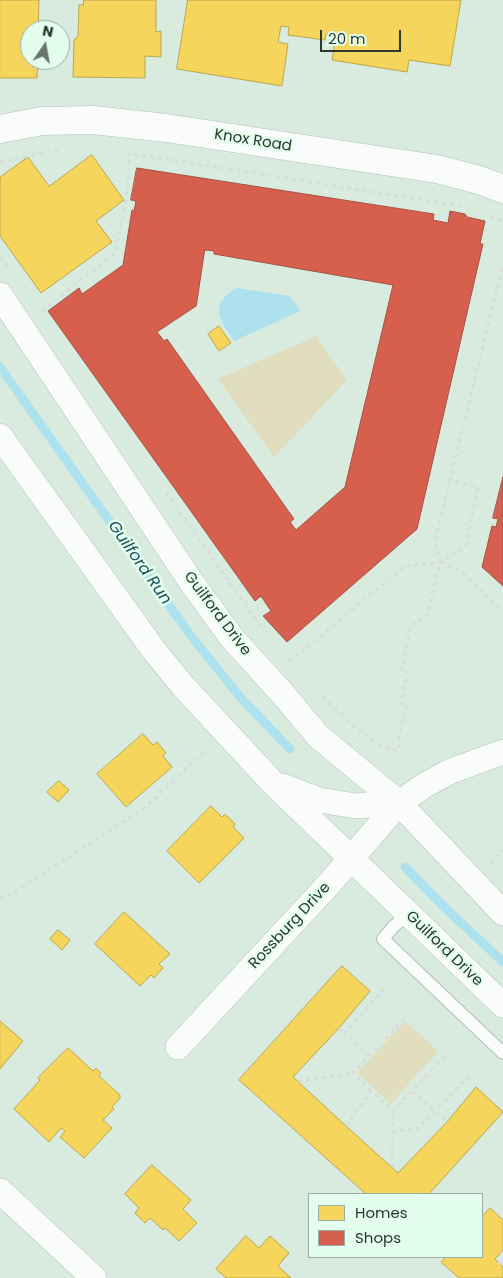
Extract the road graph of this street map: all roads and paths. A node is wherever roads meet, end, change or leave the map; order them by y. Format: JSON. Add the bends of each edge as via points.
{"nodes":[{"id":1,"x":0,"y":129,"type":"edge"},
{"id":2,"x":65,"y":149,"type":"dead end"},
{"id":3,"x":123,"y":152,"type":"dead end"},
{"id":4,"x":130,"y":154,"type":"junction"},
{"id":5,"x":0,"y":162,"type":"edge"},
{"id":6,"x":503,"y":189,"type":"edge"},
{"id":7,"x":464,"y":206,"type":"dead end"},
{"id":8,"x":486,"y":215,"type":"dead end"},
{"id":9,"x":503,"y":220,"type":"edge"},
{"id":10,"x":0,"y":257,"type":"edge"},
{"id":11,"x":503,"y":264,"type":"edge"},
{"id":12,"x":11,"y":272,"type":"dead end"},
{"id":13,"x":0,"y":295,"type":"edge"},
{"id":14,"x":39,"y":312,"type":"dead end"},
{"id":15,"x":0,"y":436,"type":"edge"},
{"id":16,"x":450,"y":480,"type":"junction"},
{"id":17,"x":160,"y":484,"type":"dead end"},
{"id":18,"x":440,"y":562,"type":"junction"},
{"id":19,"x":503,"y":612,"type":"edge"},
{"id":20,"x":264,"y":631,"type":"dead end"},
{"id":21,"x":287,"y":664,"type":"dead end"},
{"id":22,"x":323,"y":697,"type":"dead end"},
{"id":23,"x":206,"y":751,"type":"dead end"},
{"id":24,"x":503,"y":752,"type":"edge"},
{"id":25,"x":273,"y":782,"type":"junction"},
{"id":26,"x":400,"y":803,"type":"junction"},
{"id":27,"x":503,"y":850,"type":"edge"},
{"id":28,"x":351,"y":859,"type":"junction"},
{"id":29,"x":490,"y":863,"type":"dead end"},
{"id":30,"x":0,"y":899,"type":"edge"},
{"id":31,"x":503,"y":913,"type":"edge"},
{"id":32,"x":408,"y":914,"type":"junction"},
{"id":33,"x":384,"y":989,"type":"dead end"},
{"id":34,"x":503,"y":1005,"type":"edge"},
{"id":35,"x":409,"y":1014,"type":"dead end"},
{"id":36,"x":339,"y":1028,"type":"dead end"},
{"id":37,"x":345,"y":1033,"type":"junction"},
{"id":38,"x":178,"y":1047,"type":"dead end"},
{"id":39,"x":448,"y":1052,"type":"dead end"},
{"id":40,"x":503,"y":1053,"type":"edge"},
{"id":41,"x":370,"y":1055,"type":"junction"},
{"id":42,"x":353,"y":1073,"type":"junction"},
{"id":43,"x":471,"y":1074,"type":"dead end"},
{"id":44,"x":298,"y":1081,"type":"dead end"},
{"id":45,"x":371,"y":1091,"type":"junction"},
{"id":46,"x":412,"y":1091,"type":"junction"},
{"id":47,"x":393,"y":1111,"type":"junction"},
{"id":48,"x":434,"y":1111,"type":"junction"},
{"id":49,"x":447,"y":1122,"type":"dead end"},
{"id":50,"x":346,"y":1126,"type":"dead end"},
{"id":51,"x":392,"y":1131,"type":"junction"},
{"id":52,"x":392,"y":1167,"type":"dead end"},
{"id":53,"x":0,"y":1191,"type":"edge"},
{"id":54,"x":498,"y":1262,"type":"dead end"},
{"id":55,"x":503,"y":1264,"type":"edge"},
{"id":56,"x":94,"y":1278,"type":"edge"}],
"edges":[{"from":1,"to":6,"type":"street","name":"Knox Road","via":[[42,121],[94,120],[166,128],[437,169]]},
{"from":2,"to":5,"type":"path"},
{"from":3,"to":4,"type":"path"},
{"from":4,"to":7,"type":"path"},
{"from":4,"to":14,"type":"path","via":[[126,202],[115,253]]},
{"from":8,"to":9,"type":"path"},
{"from":10,"to":12,"type":"path"},
{"from":11,"to":16,"type":"path"},
{"from":13,"to":26,"type":"street","name":"Guilford Drive","via":[[232,638],[318,736]]},
{"from":15,"to":25,"type":"street","name":"Guilford Drive","via":[[153,649],[183,686]]},
{"from":16,"to":18,"type":"path","via":[[435,539]]},
{"from":16,"to":18,"type":"path","via":[[478,487],[466,546]]},
{"from":17,"to":20,"type":"path"},
{"from":18,"to":19,"type":"path","via":[[461,570]]},
{"from":18,"to":21,"type":"path","via":[[405,566]]},
{"from":18,"to":22,"type":"path","via":[[427,615],[411,625],[402,669],[408,670],[401,703],[407,704],[399,750],[374,741]]},
{"from":23,"to":30,"type":"path","via":[[143,809]]},
{"from":24,"to":26,"type":"street","name":"Rossburg Drive","via":[[451,771]]},
{"from":25,"to":26,"type":"street","via":[[319,800],[340,804]]},
{"from":25,"to":28,"type":"street","name":"Guilford Drive"},
{"from":26,"to":28,"type":"street","name":"Rossburg Drive"},
{"from":26,"to":31,"type":"street","name":"Guilford Drive"},
{"from":27,"to":29,"type":"path"},
{"from":28,"to":32,"type":"street","name":"Guilford Drive"},
{"from":28,"to":38,"type":"street","name":"Rossburg Drive"},
{"from":32,"to":34,"type":"street","name":"Guilford Drive"},
{"from":32,"to":40,"type":"lane","via":[[383,938]]},
{"from":33,"to":37,"type":"path"},
{"from":35,"to":41,"type":"path"},
{"from":36,"to":37,"type":"path"},
{"from":37,"to":41,"type":"path"},
{"from":39,"to":46,"type":"path"},
{"from":41,"to":42,"type":"path"},
{"from":42,"to":44,"type":"path"},
{"from":42,"to":45,"type":"path"},
{"from":43,"to":48,"type":"path"},
{"from":45,"to":47,"type":"path"},
{"from":45,"to":50,"type":"path"},
{"from":46,"to":47,"type":"path"},
{"from":46,"to":48,"type":"path"},
{"from":47,"to":51,"type":"path"},
{"from":48,"to":49,"type":"path"},
{"from":48,"to":51,"type":"path","via":[[416,1130]]},
{"from":51,"to":52,"type":"path"},
{"from":53,"to":56,"type":"street"},
{"from":54,"to":55,"type":"path"}]}
